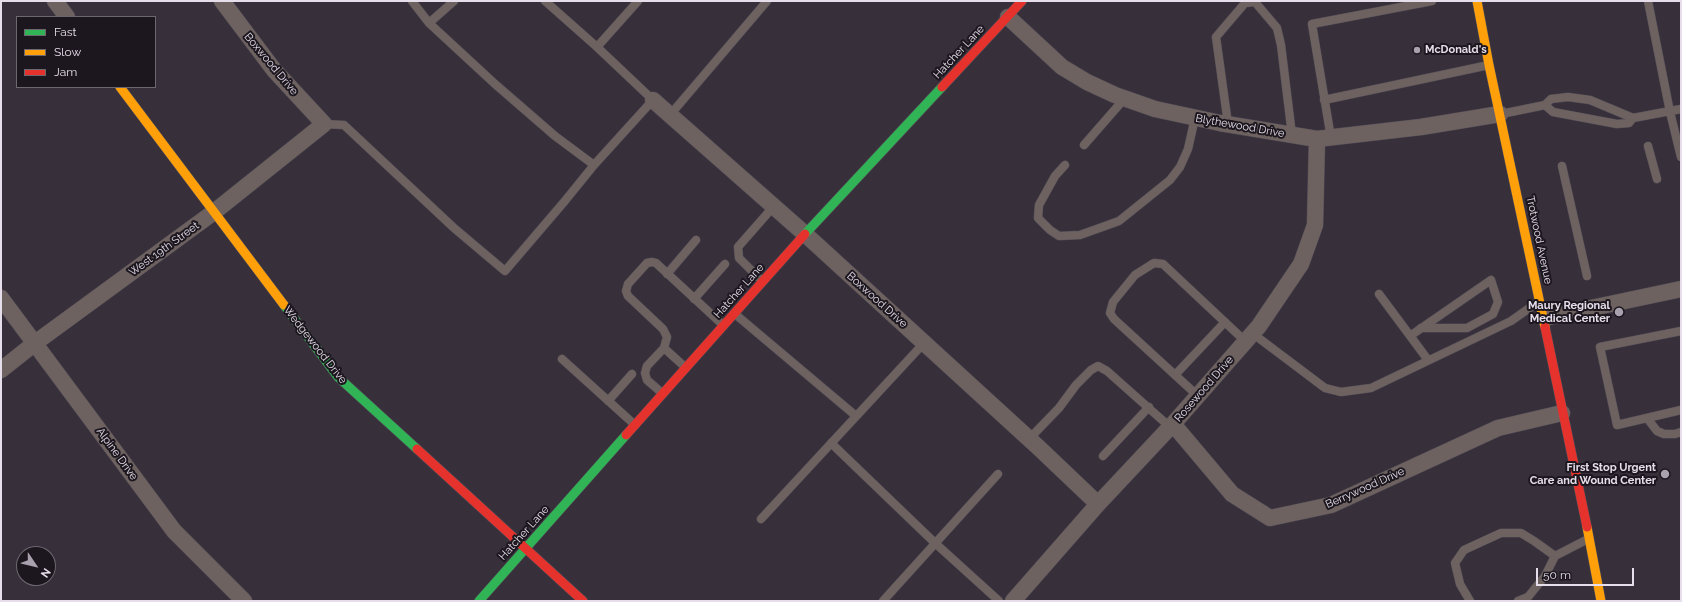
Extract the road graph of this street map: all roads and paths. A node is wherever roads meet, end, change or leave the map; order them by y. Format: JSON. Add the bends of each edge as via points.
{"nodes":[{"id":1,"x":55,"y":1,"type":"edge"},
{"id":2,"x":222,"y":1,"type":"edge"},
{"id":3,"x":412,"y":1,"type":"edge"},
{"id":4,"x":454,"y":1,"type":"edge"},
{"id":5,"x":545,"y":1,"type":"edge"},
{"id":6,"x":638,"y":1,"type":"edge"},
{"id":7,"x":767,"y":1,"type":"edge"},
{"id":8,"x":1022,"y":1,"type":"edge"},
{"id":9,"x":1432,"y":1,"type":"edge"},
{"id":10,"x":1477,"y":1,"type":"edge"},
{"id":11,"x":1648,"y":1,"type":"edge"},
{"id":12,"x":66,"y":16,"type":"edge"},
{"id":13,"x":1008,"y":17,"type":"junction"},
{"id":14,"x":429,"y":23,"type":"junction"},
{"id":15,"x":597,"y":47,"type":"junction"},
{"id":16,"x":1489,"y":65,"type":"junction"},
{"id":17,"x":121,"y":88,"type":"edge"},
{"id":18,"x":1124,"y":98,"type":"junction"},
{"id":19,"x":653,"y":100,"type":"junction"},
{"id":20,"x":1324,"y":100,"type":"junction"},
{"id":21,"x":1545,"y":105,"type":"junction"},
{"id":22,"x":1681,"y":109,"type":"edge"},
{"id":23,"x":1670,"y":112,"type":"junction"},
{"id":24,"x":1500,"y":114,"type":"junction"},
{"id":25,"x":670,"y":115,"type":"junction"},
{"id":26,"x":1195,"y":118,"type":"junction"},
{"id":27,"x":1633,"y":118,"type":"junction"},
{"id":28,"x":324,"y":124,"type":"junction"},
{"id":29,"x":1228,"y":124,"type":"junction"},
{"id":30,"x":1292,"y":135,"type":"junction"},
{"id":31,"x":1324,"y":138,"type":"junction"},
{"id":32,"x":1084,"y":145,"type":"dead end"},
{"id":33,"x":1648,"y":146,"type":"dead end"},
{"id":34,"x":1681,"y":157,"type":"edge"},
{"id":35,"x":594,"y":164,"type":"junction"},
{"id":36,"x":1065,"y":165,"type":"dead end"},
{"id":37,"x":1562,"y":166,"type":"dead end"},
{"id":38,"x":1657,"y":179,"type":"dead end"},
{"id":39,"x":774,"y":206,"type":"junction"},
{"id":40,"x":214,"y":212,"type":"junction"},
{"id":41,"x":805,"y":234,"type":"junction"},
{"id":42,"x":696,"y":240,"type":"dead end"},
{"id":43,"x":724,"y":264,"type":"dead end"},
{"id":44,"x":667,"y":274,"type":"junction"},
{"id":45,"x":1588,"y":276,"type":"dead end"},
{"id":46,"x":763,"y":282,"type":"junction"},
{"id":47,"x":1681,"y":289,"type":"edge"},
{"id":48,"x":1379,"y":294,"type":"dead end"},
{"id":49,"x":1,"y":298,"type":"edge"},
{"id":50,"x":694,"y":298,"type":"junction"},
{"id":51,"x":1540,"y":300,"type":"junction"},
{"id":52,"x":734,"y":314,"type":"junction"},
{"id":53,"x":1544,"y":318,"type":"junction"},
{"id":54,"x":1225,"y":322,"type":"junction"},
{"id":55,"x":724,"y":326,"type":"junction"},
{"id":56,"x":1421,"y":328,"type":"junction"},
{"id":57,"x":1681,"y":331,"type":"edge"},
{"id":58,"x":1410,"y":336,"type":"junction"},
{"id":59,"x":1249,"y":337,"type":"junction"},
{"id":60,"x":35,"y":343,"type":"junction"},
{"id":61,"x":924,"y":343,"type":"junction"},
{"id":62,"x":664,"y":348,"type":"junction"},
{"id":63,"x":562,"y":359,"type":"dead end"},
{"id":64,"x":1428,"y":360,"type":"junction"},
{"id":65,"x":686,"y":368,"type":"junction"},
{"id":66,"x":1,"y":370,"type":"edge"},
{"id":67,"x":632,"y":374,"type":"dead end"},
{"id":68,"x":1175,"y":375,"type":"junction"},
{"id":69,"x":663,"y":394,"type":"junction"},
{"id":70,"x":1198,"y":396,"type":"junction"},
{"id":71,"x":608,"y":401,"type":"junction"},
{"id":72,"x":1149,"y":407,"type":"junction"},
{"id":73,"x":1681,"y":410,"type":"edge"},
{"id":74,"x":1562,"y":413,"type":"junction"},
{"id":75,"x":856,"y":416,"type":"junction"},
{"id":76,"x":1647,"y":418,"type":"junction"},
{"id":77,"x":636,"y":425,"type":"junction"},
{"id":78,"x":1172,"y":425,"type":"junction"},
{"id":79,"x":1681,"y":432,"type":"edge"},
{"id":80,"x":1029,"y":439,"type":"junction"},
{"id":81,"x":832,"y":443,"type":"junction"},
{"id":82,"x":1103,"y":456,"type":"dead end"},
{"id":83,"x":998,"y":474,"type":"dead end"},
{"id":84,"x":1098,"y":504,"type":"junction"},
{"id":85,"x":761,"y":519,"type":"dead end"},
{"id":86,"x":1589,"y":538,"type":"junction"},
{"id":87,"x":935,"y":543,"type":"junction"},
{"id":88,"x":525,"y":550,"type":"junction"},
{"id":89,"x":1555,"y":556,"type":"junction"},
{"id":90,"x":244,"y":601,"type":"edge"},
{"id":91,"x":479,"y":601,"type":"edge"},
{"id":92,"x":583,"y":601,"type":"edge"},
{"id":93,"x":883,"y":601,"type":"edge"},
{"id":94,"x":999,"y":601,"type":"edge"},
{"id":95,"x":1013,"y":601,"type":"edge"},
{"id":96,"x":1470,"y":601,"type":"edge"},
{"id":97,"x":1518,"y":601,"type":"edge"},
{"id":98,"x":1601,"y":601,"type":"edge"}],
"edges":[{"from":1,"to":12,"type":"street"},
{"from":2,"to":28,"type":"street","name":"Boxwood Drive","via":[[274,70]]},
{"from":3,"to":14,"type":"lane"},
{"from":4,"to":14,"type":"lane"},
{"from":5,"to":15,"type":"lane"},
{"from":6,"to":15,"type":"lane"},
{"from":7,"to":25,"type":"lane"},
{"from":8,"to":13,"type":"street","name":"Hatcher Lane"},
{"from":9,"to":20,"type":"lane","via":[[1312,24]]},
{"from":10,"to":16,"type":"street","name":"Trotwood Avenue"},
{"from":11,"to":23,"type":"lane"},
{"from":13,"to":18,"type":"street","name":"Blythewood Drive","via":[[1062,67],[1087,82]]},
{"from":13,"to":41,"type":"street","name":"Hatcher Lane"},
{"from":14,"to":35,"type":"lane","via":[[555,136]]},
{"from":15,"to":19,"type":"lane"},
{"from":16,"to":20,"type":"lane"},
{"from":16,"to":24,"type":"street","name":"Trotwood Avenue"},
{"from":17,"to":40,"type":"street","name":"Wedgewood Drive"},
{"from":18,"to":26,"type":"street","name":"Blythewood Drive","via":[[1155,109]]},
{"from":18,"to":32,"type":"lane"},
{"from":19,"to":25,"type":"street","name":"Boxwood Drive"},
{"from":19,"to":35,"type":"lane"},
{"from":20,"to":31,"type":"lane"},
{"from":21,"to":24,"type":"lane"},
{"from":21,"to":27,"type":"lane","via":[[1553,112],[1617,124],[1629,123]]},
{"from":21,"to":27,"type":"lane","via":[[1551,99],[1568,97],[1590,100]]},
{"from":22,"to":23,"type":"lane"},
{"from":23,"to":27,"type":"lane"},
{"from":23,"to":34,"type":"lane"},
{"from":24,"to":31,"type":"street","name":"Blythewood Drive","via":[[1421,127]]},
{"from":24,"to":51,"type":"street","name":"Trotwood Avenue"},
{"from":25,"to":39,"type":"street","name":"Boxwood Drive"},
{"from":26,"to":29,"type":"street","name":"Blythewood Drive"},
{"from":26,"to":36,"type":"lane","via":[[1188,149],[1180,167],[1170,180],[1119,221],[1080,235],[1059,236],[1038,218],[1039,205],[1055,176]]},
{"from":28,"to":35,"type":"lane","via":[[344,125],[454,228],[505,271]]},
{"from":28,"to":40,"type":"street","name":"West 19th Street"},
{"from":29,"to":30,"type":"street","name":"Blythewood Drive"},
{"from":29,"to":30,"type":"lane","via":[[1216,37],[1244,3],[1255,2],[1277,28]]},
{"from":30,"to":31,"type":"street","name":"Blythewood Drive"},
{"from":31,"to":59,"type":"street","name":"Rosewood Drive","via":[[1314,225],[1301,264]]},
{"from":33,"to":38,"type":"lane"},
{"from":37,"to":45,"type":"lane"},
{"from":39,"to":41,"type":"street","name":"Boxwood Drive"},
{"from":39,"to":46,"type":"lane","via":[[738,247],[737,252],[739,258]]},
{"from":40,"to":60,"type":"street","name":"West 19th Street"},
{"from":40,"to":88,"type":"street","name":"Wedgewood Drive","via":[[338,377]]},
{"from":41,"to":46,"type":"street","name":"Hatcher Lane"},
{"from":41,"to":61,"type":"street","name":"Boxwood Drive"},
{"from":42,"to":44,"type":"lane"},
{"from":43,"to":50,"type":"lane"},
{"from":44,"to":50,"type":"lane"},
{"from":44,"to":62,"type":"lane","via":[[656,263],[647,263],[628,284],[626,291],[628,296],[663,329],[667,337]]},
{"from":46,"to":52,"type":"street","name":"Hatcher Lane"},
{"from":47,"to":53,"type":"street"},
{"from":48,"to":58,"type":"lane"},
{"from":49,"to":60,"type":"street","name":"Alpine Drive"},
{"from":50,"to":55,"type":"lane"},
{"from":51,"to":53,"type":"street","name":"Trotwood Avenue"},
{"from":51,"to":64,"type":"lane","via":[[1511,321]]},
{"from":52,"to":55,"type":"street","name":"Hatcher Lane"},
{"from":52,"to":75,"type":"lane"},
{"from":53,"to":74,"type":"street","name":"Trotwood Avenue"},
{"from":54,"to":59,"type":"lane"},
{"from":54,"to":68,"type":"lane"},
{"from":54,"to":68,"type":"lane","via":[[1163,264],[1154,263],[1135,275],[1113,302],[1110,313]]},
{"from":55,"to":65,"type":"street","name":"Hatcher Lane"},
{"from":56,"to":56,"type":"lane","via":[[1478,289],[1490,280],[1498,302],[1493,314],[1467,328]]},
{"from":56,"to":58,"type":"lane"},
{"from":57,"to":76,"type":"lane","via":[[1600,347],[1617,425]]},
{"from":58,"to":64,"type":"lane"},
{"from":59,"to":64,"type":"lane","via":[[1325,388],[1341,392],[1370,388]]},
{"from":59,"to":70,"type":"street","name":"Rosewood Drive"},
{"from":60,"to":66,"type":"street","name":"West 19th Street"},
{"from":60,"to":90,"type":"street","name":"Alpine Drive","via":[[174,531]]},
{"from":61,"to":75,"type":"lane"},
{"from":61,"to":80,"type":"street","name":"Boxwood Drive"},
{"from":62,"to":65,"type":"lane"},
{"from":62,"to":69,"type":"lane","via":[[647,366],[645,373],[647,380]]},
{"from":63,"to":71,"type":"lane"},
{"from":65,"to":69,"type":"street","name":"Hatcher Lane"},
{"from":67,"to":71,"type":"lane"},
{"from":68,"to":70,"type":"lane"},
{"from":69,"to":77,"type":"street","name":"Hatcher Lane"},
{"from":70,"to":78,"type":"street","name":"Rosewood Drive"},
{"from":71,"to":77,"type":"lane"},
{"from":72,"to":78,"type":"lane"},
{"from":72,"to":80,"type":"lane","via":[[1098,366],[1076,385],[1059,408]]},
{"from":72,"to":82,"type":"lane"},
{"from":73,"to":76,"type":"lane"},
{"from":74,"to":78,"type":"street","name":"Berrywood Drive","via":[[1498,428],[1330,505],[1270,518],[1232,494]]},
{"from":74,"to":86,"type":"street","name":"Trotwood Avenue"},
{"from":75,"to":81,"type":"lane"},
{"from":76,"to":79,"type":"lane","via":[[1656,431],[1664,434]]},
{"from":77,"to":88,"type":"street","name":"Hatcher Lane"},
{"from":78,"to":84,"type":"street","name":"Rosewood Drive"},
{"from":80,"to":84,"type":"street","name":"Boxwood Drive"},
{"from":81,"to":85,"type":"lane"},
{"from":81,"to":87,"type":"lane"},
{"from":83,"to":87,"type":"lane"},
{"from":84,"to":95,"type":"street","name":"Rosewood Drive"},
{"from":86,"to":89,"type":"lane"},
{"from":86,"to":98,"type":"street","name":"Trotwood Avenue"},
{"from":87,"to":93,"type":"lane"},
{"from":87,"to":94,"type":"lane"},
{"from":88,"to":91,"type":"street","name":"Hatcher Lane"},
{"from":88,"to":92,"type":"street","name":"Wedgewood Drive"},
{"from":89,"to":96,"type":"lane","via":[[1521,533],[1501,533],[1464,550],[1455,563],[1460,584]]},
{"from":89,"to":97,"type":"lane","via":[[1545,576],[1528,596]]}]}
